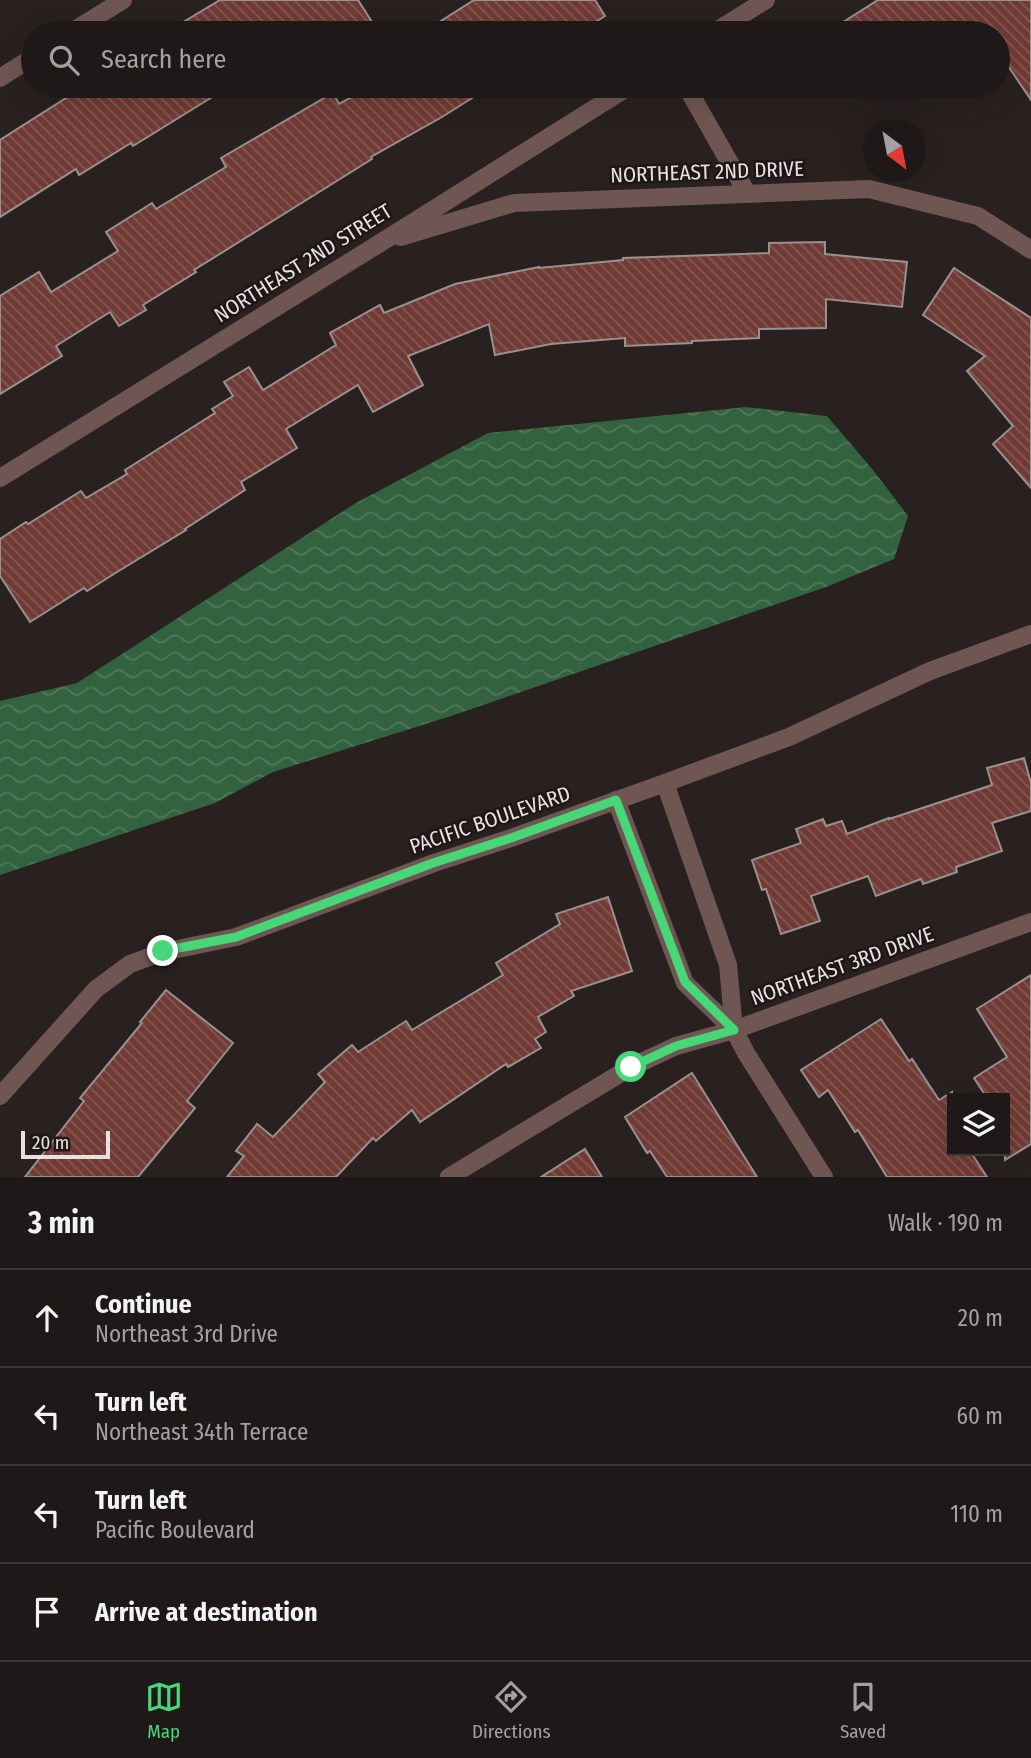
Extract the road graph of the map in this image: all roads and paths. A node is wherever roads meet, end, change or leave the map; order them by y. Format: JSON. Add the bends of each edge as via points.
{"nodes":[{"id":1,"x":123,"y":0,"type":"edge"},
{"id":2,"x":766,"y":0,"type":"edge"},
{"id":3,"x":89,"y":21,"type":"edge"},
{"id":4,"x":732,"y":21,"type":"edge"},
{"id":5,"x":21,"y":65,"type":"edge"},
{"id":6,"x":0,"y":78,"type":"edge"},
{"id":7,"x":611,"y":98,"type":"edge"},
{"id":8,"x":693,"y":98,"type":"edge"},
{"id":9,"x":747,"y":193,"type":"junction"},
{"id":10,"x":377,"y":244,"type":"junction"},
{"id":11,"x":1031,"y":250,"type":"edge"},
{"id":12,"x":0,"y":478,"type":"edge"},
{"id":13,"x":1031,"y":634,"type":"edge"},
{"id":14,"x":665,"y":783,"type":"junction"},
{"id":15,"x":616,"y":800,"type":"junction"},
{"id":16,"x":1031,"y":922,"type":"edge"},
{"id":17,"x":734,"y":1030,"type":"junction"},
{"id":18,"x":0,"y":1096,"type":"edge"},
{"id":19,"x":449,"y":1177,"type":"edge"},
{"id":20,"x":824,"y":1177,"type":"edge"}],
"edges":[{"from":1,"to":3,"type":"street"},
{"from":2,"to":4,"type":"street"},
{"from":5,"to":6,"type":"street"},
{"from":7,"to":10,"type":"street","name":"NORTHEAST 2ND STREET"},
{"from":8,"to":9,"type":"street"},
{"from":9,"to":10,"type":"street","name":"NORTHEAST 2ND DRIVE","via":[[514,203]]},
{"from":9,"to":11,"type":"street","name":"NORTHEAST 2ND DRIVE","via":[[869,189],[978,216]]},
{"from":10,"to":12,"type":"street","name":"NORTHEAST 2ND STREET"},
{"from":13,"to":14,"type":"street","name":"PACIFIC BOULEVARD","via":[[930,671],[789,737]]},
{"from":14,"to":15,"type":"street","name":"PACIFIC BOULEVARD"},
{"from":14,"to":17,"type":"street","via":[[728,965]]},
{"from":15,"to":17,"type":"street","via":[[685,982]]},
{"from":15,"to":18,"type":"street","name":"PACIFIC BOULEVARD","via":[[236,937],[163,951],[130,964],[96,989]]},
{"from":16,"to":17,"type":"street","name":"NORTHEAST 3RD DRIVE"},
{"from":17,"to":19,"type":"street","name":"NORTHEAST 3RD DRIVE","via":[[676,1046],[631,1067]]},
{"from":17,"to":20,"type":"street"}]}
